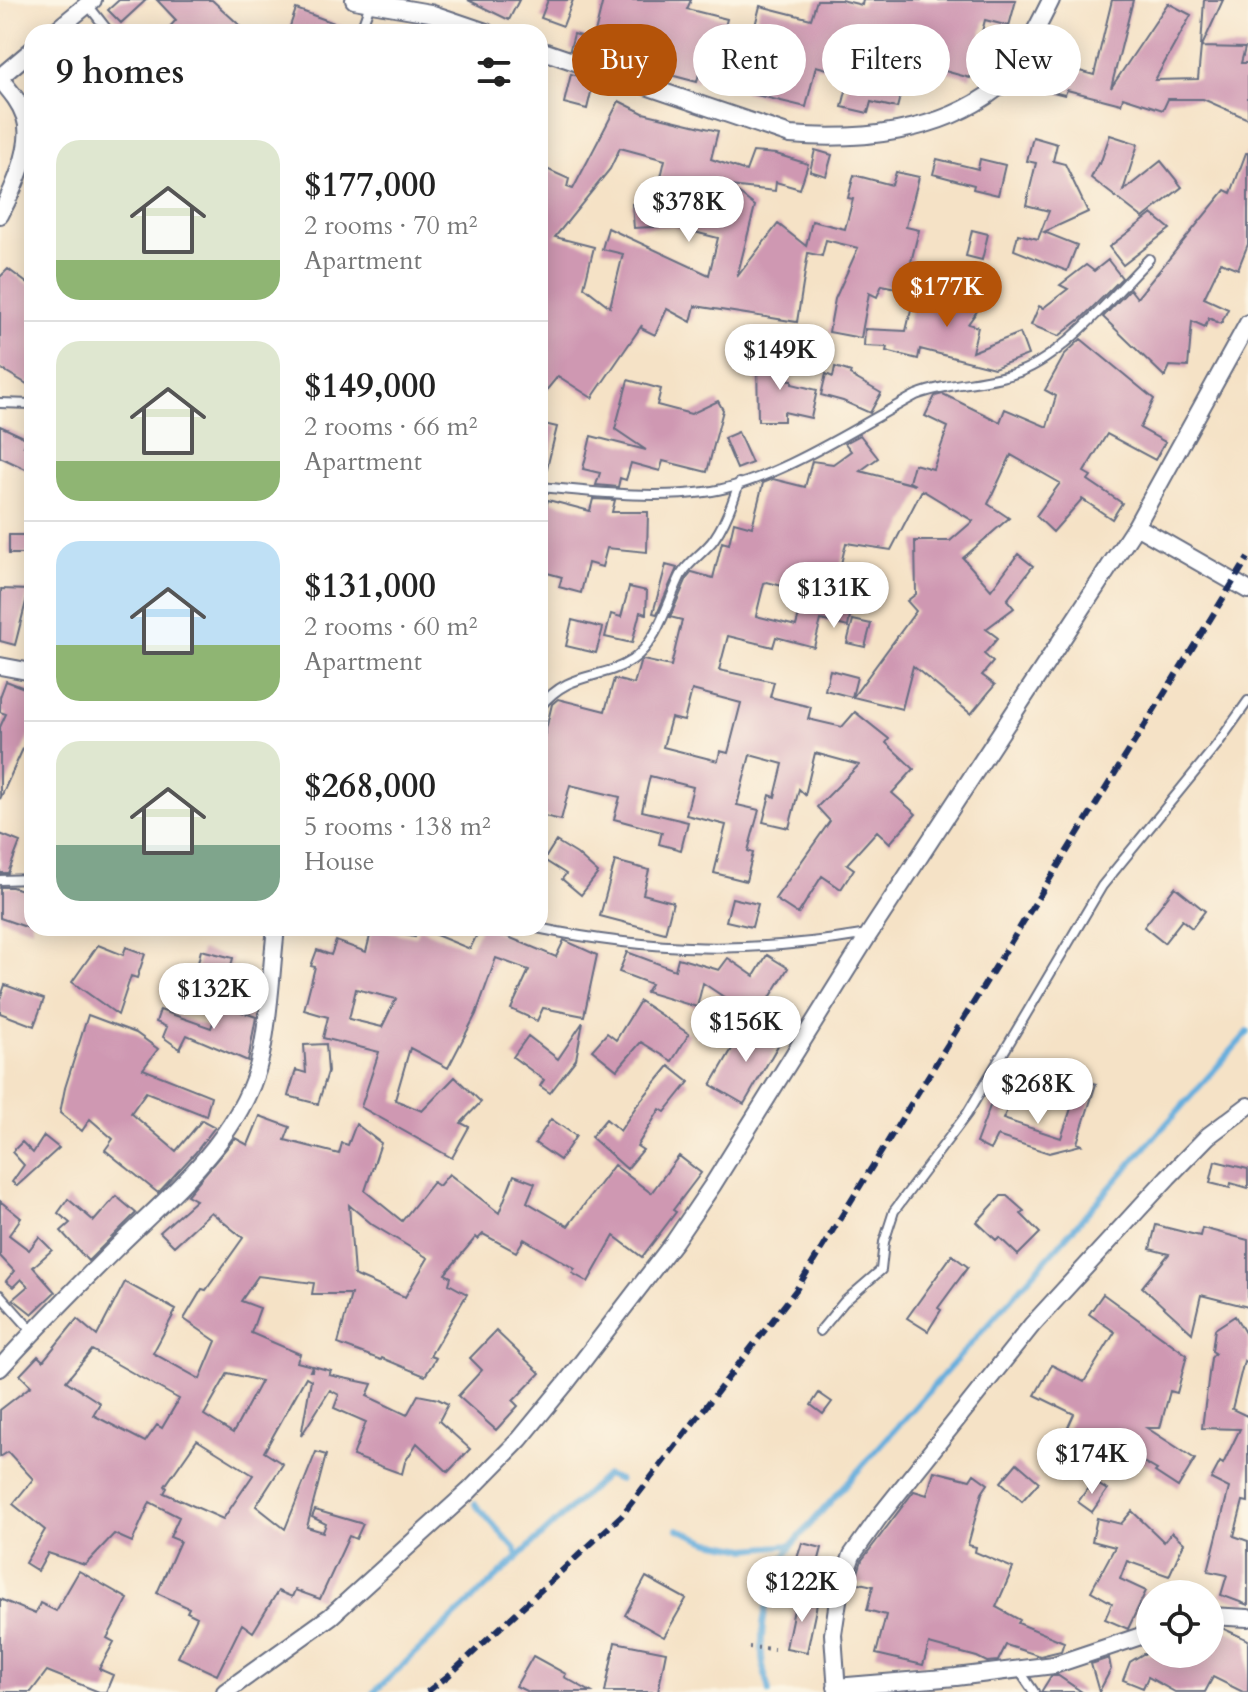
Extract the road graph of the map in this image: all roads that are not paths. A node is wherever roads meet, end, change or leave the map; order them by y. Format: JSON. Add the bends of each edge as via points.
{"nodes":[{"id":1,"x":1051,"y":0,"type":"edge"},
{"id":2,"x":90,"y":2,"type":"edge"},
{"id":3,"x":362,"y":2,"type":"edge"},
{"id":4,"x":64,"y":24,"type":"edge"},
{"id":5,"x":104,"y":24,"type":"edge"},
{"id":6,"x":361,"y":24,"type":"edge"},
{"id":7,"x":462,"y":24,"type":"edge"},
{"id":8,"x":548,"y":53,"type":"edge"},
{"id":9,"x":24,"y":57,"type":"edge"},
{"id":10,"x":0,"y":78,"type":"edge"},
{"id":11,"x":24,"y":116,"type":"edge"},
{"id":12,"x":24,"y":163,"type":"edge"},
{"id":13,"x":0,"y":215,"type":"edge"},
{"id":14,"x":1149,"y":259,"type":"dead end"},
{"id":15,"x":1248,"y":323,"type":"edge"},
{"id":16,"x":0,"y":403,"type":"edge"},
{"id":17,"x":24,"y":404,"type":"edge"},
{"id":18,"x":739,"y":483,"type":"junction"},
{"id":19,"x":548,"y":488,"type":"edge"},
{"id":20,"x":1136,"y":526,"type":"junction"},
{"id":21,"x":1248,"y":590,"type":"edge"},
{"id":22,"x":0,"y":666,"type":"edge"},
{"id":23,"x":24,"y":670,"type":"edge"},
{"id":24,"x":548,"y":697,"type":"edge"},
{"id":25,"x":1248,"y":701,"type":"edge"},
{"id":26,"x":24,"y":879,"type":"edge"},
{"id":27,"x":0,"y":880,"type":"edge"},
{"id":28,"x":548,"y":930,"type":"edge"},
{"id":29,"x":869,"y":934,"type":"junction"},
{"id":30,"x":275,"y":936,"type":"edge"},
{"id":31,"x":1248,"y":1106,"type":"edge"},
{"id":32,"x":0,"y":1295,"type":"edge"},
{"id":33,"x":820,"y":1331,"type":"dead end"},
{"id":34,"x":33,"y":1332,"type":"junction"},
{"id":35,"x":0,"y":1368,"type":"edge"},
{"id":36,"x":1224,"y":1617,"type":"edge"},
{"id":37,"x":1248,"y":1618,"type":"edge"},
{"id":38,"x":1136,"y":1638,"type":"edge"},
{"id":39,"x":1018,"y":1670,"type":"junction"},
{"id":40,"x":836,"y":1689,"type":"edge"},
{"id":41,"x":225,"y":1692,"type":"edge"},
{"id":42,"x":1034,"y":1692,"type":"edge"}],
"edges":[{"from":1,"to":8,"type":"street","via":[[998,87],[960,110],[862,137],[790,135]]},
{"from":2,"to":4,"type":"street"},
{"from":2,"to":5,"type":"lane"},
{"from":3,"to":6,"type":"lane"},
{"from":3,"to":7,"type":"street"},
{"from":9,"to":10,"type":"street"},
{"from":10,"to":11,"type":"street"},
{"from":12,"to":13,"type":"street"},
{"from":14,"to":18,"type":"lane","via":[[1047,358],[998,379],[939,386],[916,395],[771,473]]},
{"from":15,"to":20,"type":"street"},
{"from":16,"to":17,"type":"lane"},
{"from":18,"to":19,"type":"lane","via":[[708,492],[644,496]]},
{"from":18,"to":24,"type":"lane","via":[[728,516],[683,572],[644,650],[617,667],[572,680]]},
{"from":20,"to":21,"type":"street"},
{"from":20,"to":29,"type":"street"},
{"from":22,"to":23,"type":"street"},
{"from":25,"to":33,"type":"lane","via":[[1102,886],[967,1114],[894,1211],[881,1270]]},
{"from":26,"to":27,"type":"lane"},
{"from":28,"to":29,"type":"lane","via":[[698,949],[811,944]]},
{"from":29,"to":41,"type":"street","via":[[674,1242],[520,1439],[331,1616]]},
{"from":30,"to":34,"type":"street","via":[[261,1056],[246,1099],[221,1140]]},
{"from":31,"to":40,"type":"street","via":[[1208,1136],[1032,1325],[852,1555],[833,1634]]},
{"from":32,"to":34,"type":"lane"},
{"from":34,"to":35,"type":"street"},
{"from":36,"to":37,"type":"street"},
{"from":38,"to":39,"type":"street","via":[[1054,1665]]},
{"from":39,"to":40,"type":"street"},
{"from":39,"to":42,"type":"lane"}]}
